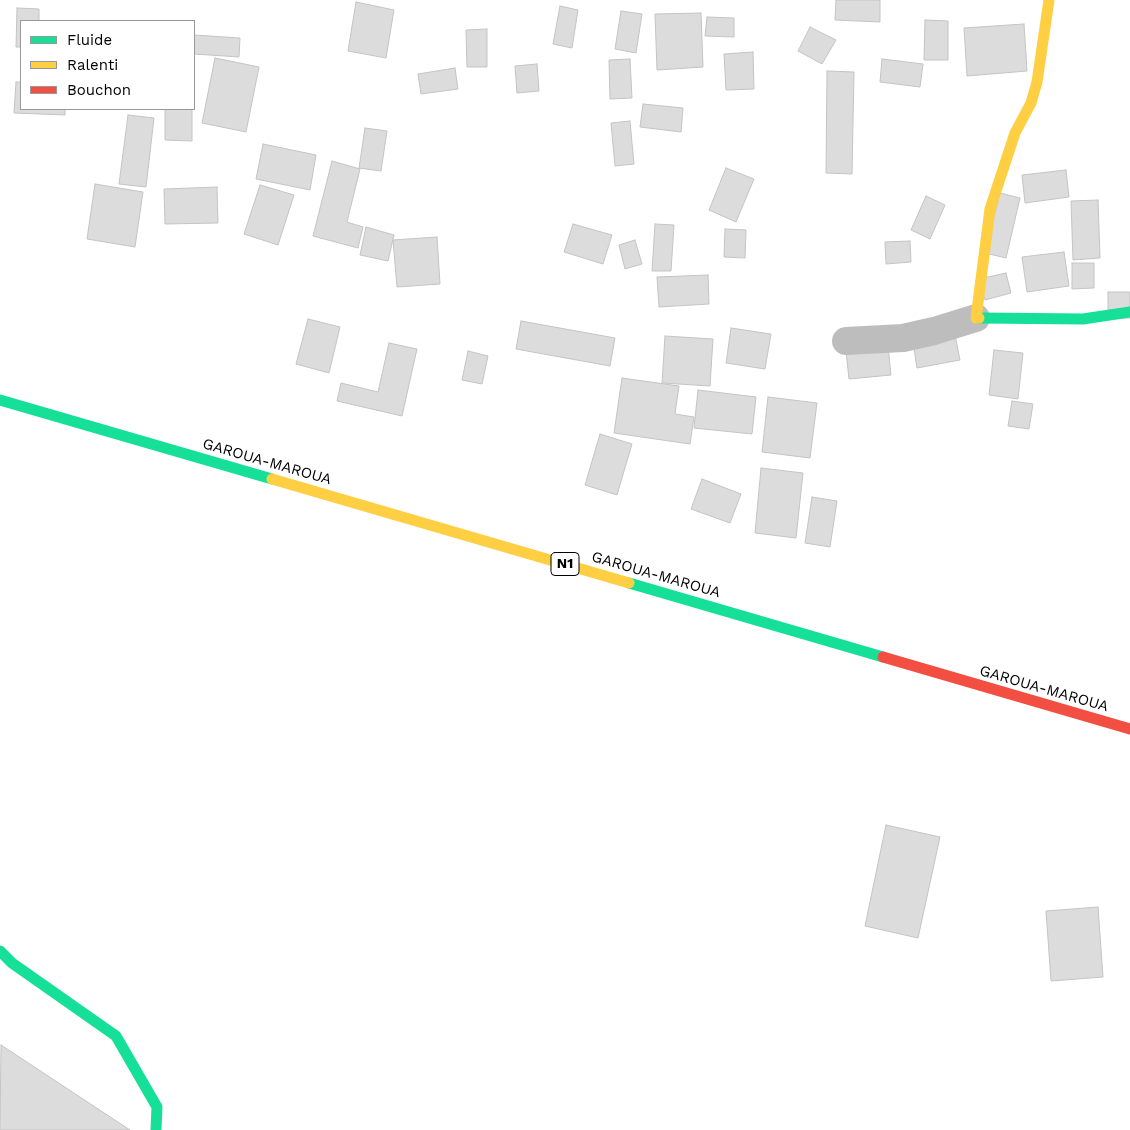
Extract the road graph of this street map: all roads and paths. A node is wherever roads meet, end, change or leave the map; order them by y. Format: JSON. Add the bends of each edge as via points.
{"nodes":[{"id":1,"x":1049,"y":0,"type":"edge"},
{"id":2,"x":1130,"y":312,"type":"edge"},
{"id":3,"x":976,"y":318,"type":"junction"},
{"id":4,"x":846,"y":341,"type":"dead end"},
{"id":5,"x":0,"y":400,"type":"edge"},
{"id":6,"x":1130,"y":729,"type":"edge"},
{"id":7,"x":0,"y":951,"type":"edge"},
{"id":8,"x":156,"y":1130,"type":"edge"}],
"edges":[{"from":1,"to":3,"type":"main road","via":[[1031,104],[1015,133],[990,209]]},
{"from":2,"to":3,"type":"main road","via":[[1083,319]]},
{"from":3,"to":4,"type":"street","via":[[903,338]]},
{"from":5,"to":6,"type":"main road","name":"GAROUA-MAROUA","number":"N1"},
{"from":7,"to":8,"type":"main road","via":[[12,963],[116,1036],[157,1106]]}]}
